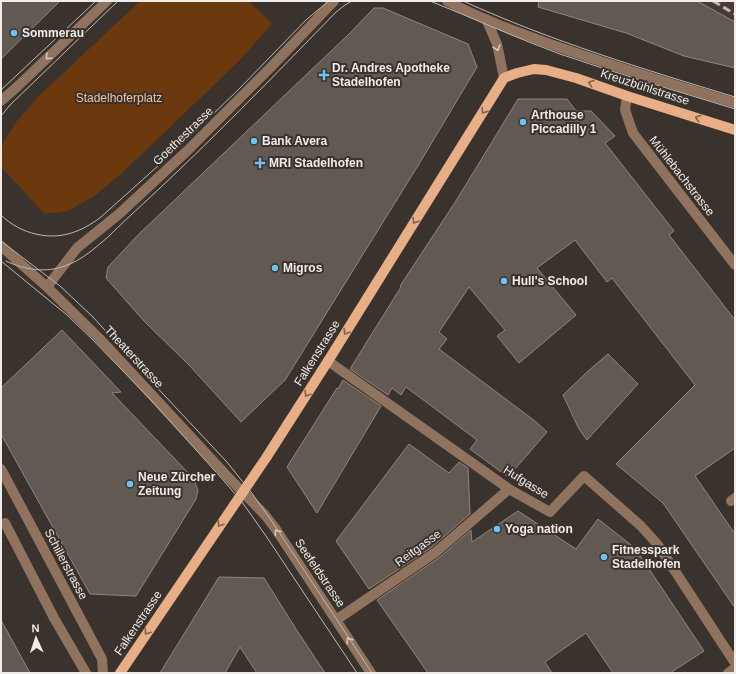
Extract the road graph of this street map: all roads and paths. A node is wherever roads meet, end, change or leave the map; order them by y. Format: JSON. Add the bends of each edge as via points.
{"nodes":[{"id":1,"x":107,"y":1,"type":"edge"},
{"id":2,"x":334,"y":1,"type":"edge"},
{"id":3,"x":447,"y":1,"type":"edge"},
{"id":4,"x":486,"y":19,"type":"junction"},
{"id":5,"x":504,"y":78,"type":"junction"},
{"id":6,"x":627,"y":96,"type":"junction"},
{"id":7,"x":1,"y":101,"type":"edge"},
{"id":8,"x":735,"y":103,"type":"edge"},
{"id":9,"x":735,"y":130,"type":"edge"},
{"id":10,"x":1,"y":246,"type":"edge"},
{"id":11,"x":735,"y":265,"type":"edge"},
{"id":12,"x":47,"y":287,"type":"junction"},
{"id":13,"x":328,"y":361,"type":"junction"},
{"id":14,"x":1,"y":469,"type":"edge"},
{"id":15,"x":509,"y":489,"type":"junction"},
{"id":16,"x":242,"y":492,"type":"junction"},
{"id":17,"x":5,"y":523,"type":"dead end"},
{"id":18,"x":336,"y":620,"type":"junction"},
{"id":19,"x":735,"y":663,"type":"edge"},
{"id":20,"x":735,"y":668,"type":"edge"},
{"id":21,"x":86,"y":673,"type":"edge"},
{"id":22,"x":103,"y":673,"type":"edge"},
{"id":23,"x":120,"y":673,"type":"edge"},
{"id":24,"x":371,"y":673,"type":"edge"},
{"id":25,"x":728,"y":673,"type":"edge"}],
"edges":[{"from":1,"to":7,"type":"street","one_way":true},
{"from":2,"to":12,"type":"street","name":"Goethestrasse","via":[[187,151],[119,214],[76,248]]},
{"from":3,"to":4,"type":"street"},
{"from":4,"to":5,"type":"street","one_way":true,"via":[[497,44]]},
{"from":4,"to":8,"type":"street","via":[[590,58]]},
{"from":6,"to":5,"type":"main road","name":"Kreuzbühlstrasse","one_way":true,"via":[[546,70],[534,69]]},
{"from":5,"to":13,"type":"main road","name":"Falkenstrasse","one_way":true},
{"from":9,"to":6,"type":"main road","name":"Kreuzbühlstrasse","one_way":true},
{"from":6,"to":11,"type":"street","name":"Mühlebachstrasse","via":[[625,110],[633,134]]},
{"from":10,"to":12,"type":"street","name":"Theaterstrasse"},
{"from":12,"to":16,"type":"street","name":"Theaterstrasse","via":[[100,339]]},
{"from":13,"to":15,"type":"street","name":"Hufgasse"},
{"from":13,"to":16,"type":"main road","name":"Falkenstrasse","one_way":true},
{"from":14,"to":22,"type":"street","name":"Schillerstrasse","via":[[102,659]]},
{"from":15,"to":18,"type":"street","name":"Reitgasse","via":[[436,552]]},
{"from":15,"to":19,"type":"street","name":"Hufgasse","via":[[550,512],[584,476],[641,526],[658,545]]},
{"from":18,"to":16,"type":"street","name":"Seefeldstrasse","one_way":true,"via":[[275,528]]},
{"from":16,"to":23,"type":"main road","name":"Falkenstrasse","one_way":true},
{"from":17,"to":21,"type":"street","via":[[54,618]]},
{"from":24,"to":18,"type":"street","name":"Seefeldstrasse","one_way":true},
{"from":20,"to":25,"type":"street"}]}
